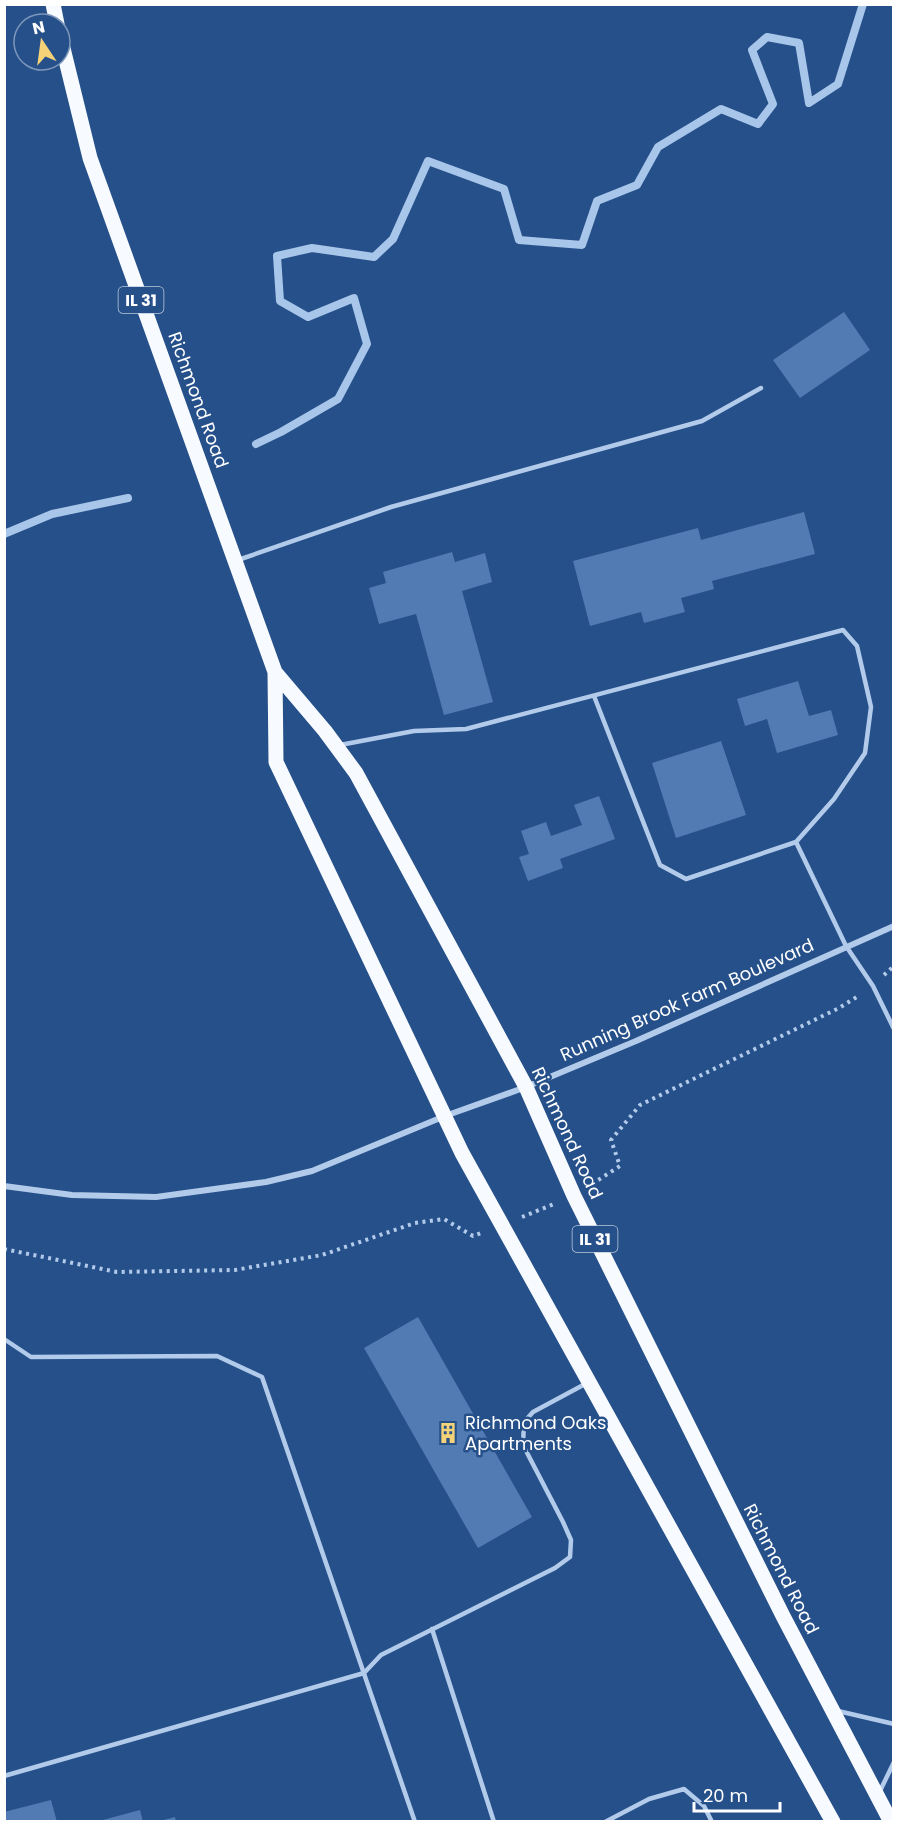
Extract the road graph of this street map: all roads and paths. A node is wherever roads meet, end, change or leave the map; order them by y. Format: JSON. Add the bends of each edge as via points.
{"nodes":[{"id":1,"x":69,"y":72,"type":"edge"},
{"id":2,"x":761,"y":388,"type":"dead end"},
{"id":3,"x":235,"y":560,"type":"junction"},
{"id":4,"x":276,"y":672,"type":"junction"},
{"id":5,"x":594,"y":696,"type":"junction"},
{"id":6,"x":336,"y":746,"type":"junction"},
{"id":7,"x":796,"y":842,"type":"junction"},
{"id":8,"x":894,"y":926,"type":"edge"},
{"id":9,"x":846,"y":946,"type":"junction"},
{"id":10,"x":894,"y":1029,"type":"edge"},
{"id":11,"x":526,"y":1087,"type":"junction"},
{"id":12,"x":445,"y":1116,"type":"junction"},
{"id":13,"x":4,"y":1186,"type":"edge"},
{"id":14,"x":4,"y":1339,"type":"edge"},
{"id":15,"x":589,"y":1381,"type":"junction"},
{"id":16,"x":432,"y":1629,"type":"junction"},
{"id":17,"x":364,"y":1673,"type":"junction"},
{"id":18,"x":832,"y":1710,"type":"junction"},
{"id":19,"x":894,"y":1724,"type":"edge"},
{"id":20,"x":894,"y":1762,"type":"edge"},
{"id":21,"x":4,"y":1776,"type":"edge"},
{"id":22,"x":878,"y":1797,"type":"junction"},
{"id":23,"x":827,"y":1814,"type":"edge"},
{"id":24,"x":415,"y":1821,"type":"edge"},
{"id":25,"x":494,"y":1821,"type":"edge"},
{"id":26,"x":605,"y":1821,"type":"edge"},
{"id":27,"x":712,"y":1821,"type":"edge"},
{"id":28,"x":891,"y":1821,"type":"edge"}],
"edges":[{"from":1,"to":3,"type":"main road","name":"Richmond Road","number":"IL 31","via":[[90,158]]},
{"from":2,"to":3,"type":"lane","via":[[702,421],[391,507]]},
{"from":3,"to":4,"type":"main road","name":"Richmond Road","number":"IL 31"},
{"from":4,"to":6,"type":"main road","name":"Richmond Road","number":"IL 31"},
{"from":4,"to":12,"type":"main road","name":"Richmond Road","number":"IL 31","via":[[276,762]]},
{"from":5,"to":6,"type":"lane","via":[[466,729],[414,731]]},
{"from":5,"to":7,"type":"lane","via":[[660,865],[686,879]]},
{"from":5,"to":7,"type":"lane","via":[[843,630],[857,646],[871,706],[865,753],[834,800]]},
{"from":6,"to":11,"type":"main road","name":"Richmond Road","number":"IL 31","via":[[356,774]]},
{"from":7,"to":9,"type":"lane"},
{"from":8,"to":9,"type":"street","name":"Running Brook Farm Boulevard"},
{"from":9,"to":10,"type":"lane","via":[[873,986]]},
{"from":9,"to":11,"type":"street","name":"Running Brook Farm Boulevard"},
{"from":11,"to":12,"type":"street","name":"Running Brook Farm Boulevard"},
{"from":11,"to":18,"type":"main road","name":"Richmond Road","number":"IL 31","via":[[574,1196]]},
{"from":12,"to":13,"type":"street","name":"Running Brook Farm Boulevard","via":[[312,1171],[266,1182],[156,1197],[72,1195]]},
{"from":12,"to":15,"type":"main road","name":"Richmond Road","number":"IL 31"},
{"from":14,"to":17,"type":"lane","via":[[31,1357],[217,1356],[262,1377]]},
{"from":15,"to":16,"type":"lane","via":[[533,1412],[524,1422],[523,1445],[571,1540],[570,1557]]},
{"from":15,"to":23,"type":"main road","name":"Richmond Road","number":"IL 31"},
{"from":16,"to":17,"type":"lane","via":[[381,1655]]},
{"from":16,"to":25,"type":"lane"},
{"from":17,"to":21,"type":"lane"},
{"from":17,"to":24,"type":"lane"},
{"from":18,"to":19,"type":"lane"},
{"from":18,"to":22,"type":"main road","name":"Richmond Road","number":"IL 31"},
{"from":20,"to":22,"type":"lane"},
{"from":22,"to":28,"type":"main road","name":"Richmond Road","number":"IL 31"},
{"from":26,"to":27,"type":"lane","via":[[649,1799],[684,1789],[704,1806]]}]}
